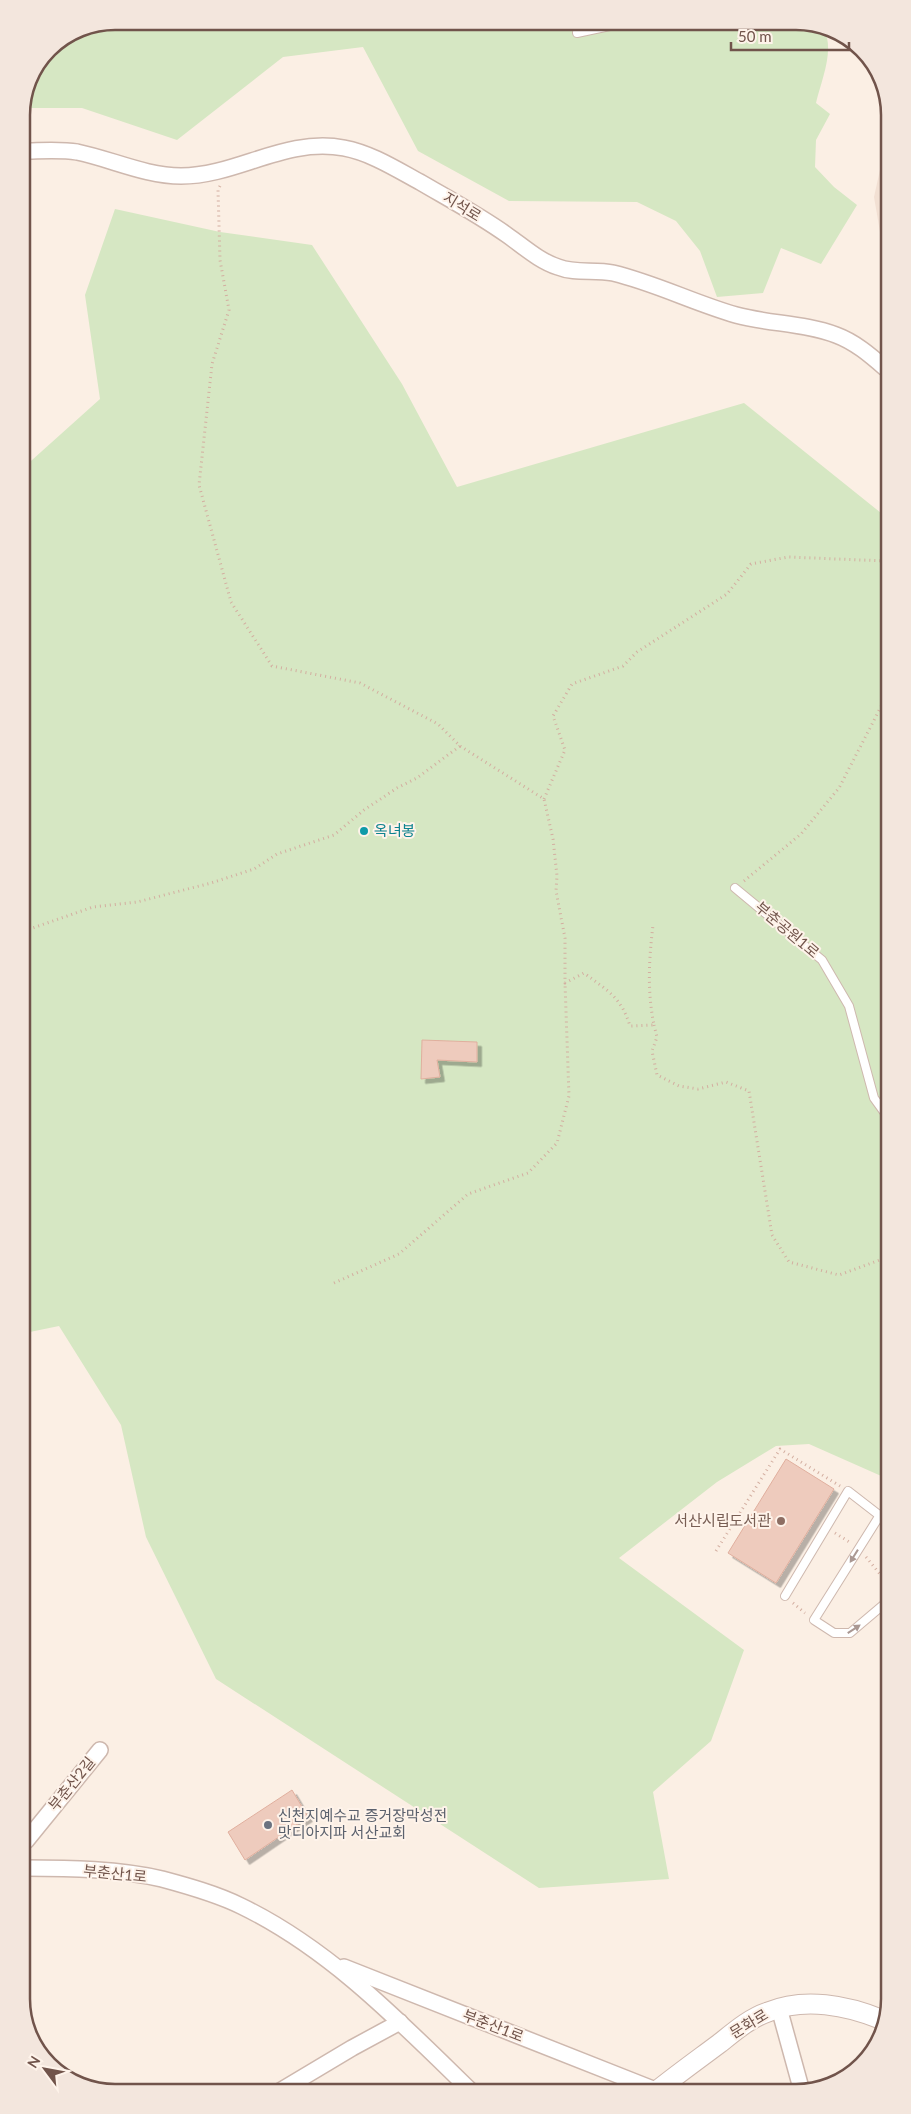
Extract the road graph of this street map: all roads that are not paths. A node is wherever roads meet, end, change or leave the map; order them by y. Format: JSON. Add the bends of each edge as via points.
{"nodes":[{"id":1,"x":594,"y":30,"type":"edge"},
{"id":2,"x":577,"y":34,"type":"dead end"},
{"id":3,"x":30,"y":151,"type":"edge"},
{"id":4,"x":881,"y":365,"type":"edge"},
{"id":5,"x":735,"y":888,"type":"road end"},
{"id":6,"x":881,"y":1108,"type":"edge"},
{"id":7,"x":880,"y":1515,"type":"joint"},
{"id":8,"x":785,"y":1596,"type":"road end"},
{"id":9,"x":881,"y":1607,"type":"edge"},
{"id":10,"x":100,"y":1750,"type":"dead end"},
{"id":11,"x":30,"y":1836,"type":"edge"},
{"id":12,"x":30,"y":1868,"type":"edge"},
{"id":13,"x":334,"y":1963,"type":"junction"},
{"id":14,"x":779,"y":2008,"type":"junction"},
{"id":15,"x":879,"y":2018,"type":"edge"},
{"id":16,"x":400,"y":2022,"type":"junction"},
{"id":17,"x":292,"y":2084,"type":"edge"},
{"id":18,"x":464,"y":2084,"type":"edge"},
{"id":19,"x":640,"y":2084,"type":"edge"},
{"id":20,"x":666,"y":2084,"type":"edge"},
{"id":21,"x":800,"y":2084,"type":"edge"}],
"edges":[{"from":1,"to":2,"type":"lane"},
{"from":3,"to":4,"type":"street","name":"지석로","via":[[74,151],[155,173],[181,176],[211,172],[272,153],[312,145],[345,148],[389,165],[459,204],[558,268],[616,274],[738,315],[838,335]]},
{"from":5,"to":6,"type":"lane","name":"부춘공원1로","via":[[822,960],[849,1006],[874,1098]]},
{"from":7,"to":8,"type":"lane","via":[[848,1491]]},
{"from":7,"to":9,"type":"lane","one_way":true,"via":[[814,1620],[834,1633],[850,1633]]},
{"from":10,"to":11,"type":"street","name":"부춘산2길"},
{"from":12,"to":13,"type":"street","name":"부춘산1로","via":[[136,1875],[186,1886],[240,1905]]},
{"from":13,"to":16,"type":"street","name":"부춘산1로"},
{"from":13,"to":19,"type":"street","name":"부춘산1로"},
{"from":14,"to":15,"type":"street","name":"문화로","via":[[807,2004],[831,2006],[858,2010]]},
{"from":14,"to":20,"type":"street","name":"문화로","via":[[740,2028]]},
{"from":14,"to":21,"type":"street"},
{"from":16,"to":17,"type":"street"},
{"from":16,"to":18,"type":"street","name":"부춘산1로"}]}
